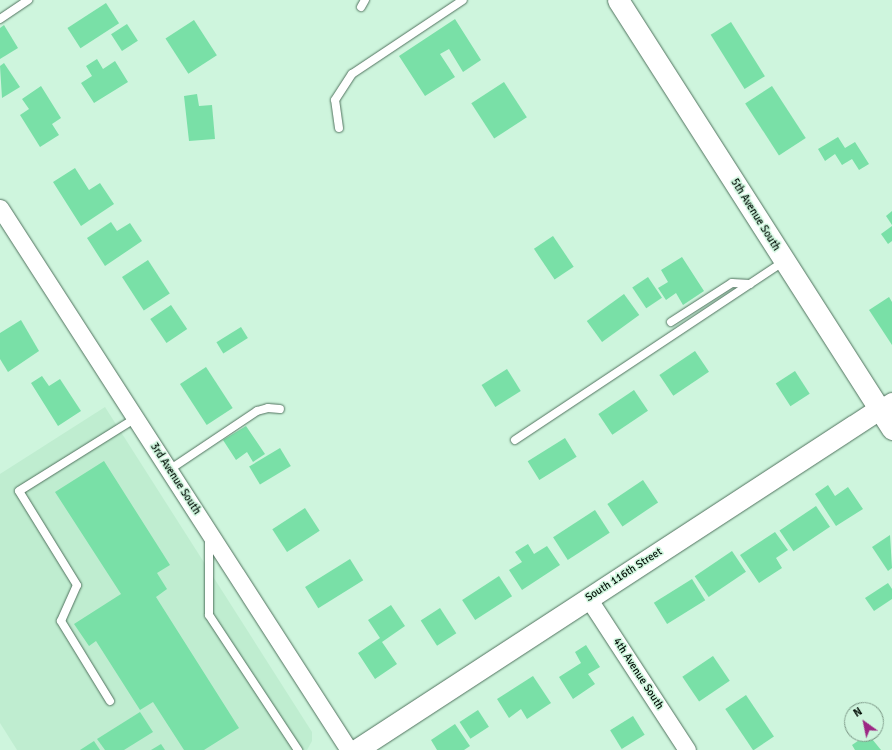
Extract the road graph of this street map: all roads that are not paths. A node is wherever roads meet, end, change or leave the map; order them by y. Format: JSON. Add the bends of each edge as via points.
{"nodes":[{"id":1,"x":28,"y":0,"type":"edge"},
{"id":2,"x":463,"y":0,"type":"edge"},
{"id":3,"x":618,"y":0,"type":"edge"},
{"id":4,"x":0,"y":18,"type":"edge"},
{"id":5,"x":338,"y":128,"type":"dead end"},
{"id":6,"x":0,"y":208,"type":"edge"},
{"id":7,"x":784,"y":261,"type":"junction"},
{"id":8,"x":750,"y":284,"type":"junction"},
{"id":9,"x":671,"y":322,"type":"dead end"},
{"id":10,"x":886,"y":405,"type":"edge"},
{"id":11,"x":280,"y":409,"type":"dead end"},
{"id":12,"x":136,"y":418,"type":"junction"},
{"id":13,"x":892,"y":429,"type":"edge"},
{"id":14,"x":515,"y":440,"type":"dead end"},
{"id":15,"x":169,"y":470,"type":"junction"},
{"id":16,"x":209,"y":532,"type":"junction"},
{"id":17,"x":588,"y":598,"type":"junction"},
{"id":18,"x":110,"y":701,"type":"dead end"},
{"id":19,"x":298,"y":750,"type":"edge"},
{"id":20,"x":349,"y":750,"type":"edge"},
{"id":21,"x":356,"y":750,"type":"edge"},
{"id":22,"x":687,"y":750,"type":"edge"}],
"edges":[{"from":1,"to":4,"type":"lane"},
{"from":2,"to":5,"type":"lane","via":[[352,74],[335,100]]},
{"from":3,"to":7,"type":"street","name":"5th Avenue South"},
{"from":6,"to":12,"type":"street","name":"3rd Avenue South"},
{"from":7,"to":8,"type":"lane"},
{"from":7,"to":10,"type":"street","name":"5th Avenue South"},
{"from":8,"to":9,"type":"lane","via":[[732,283]]},
{"from":8,"to":14,"type":"lane"},
{"from":10,"to":13,"type":"street","name":"5th Avenue South"},
{"from":10,"to":17,"type":"street","name":"South 116th Street"},
{"from":11,"to":15,"type":"lane","via":[[268,408],[257,411]]},
{"from":12,"to":15,"type":"street","name":"3rd Avenue South"},
{"from":12,"to":18,"type":"lane","via":[[19,491],[77,584],[61,621]]},
{"from":15,"to":16,"type":"street","name":"3rd Avenue South"},
{"from":16,"to":19,"type":"lane","via":[[209,615]]},
{"from":16,"to":20,"type":"street","name":"3rd Avenue South"},
{"from":17,"to":21,"type":"street","name":"South 116th Street"},
{"from":17,"to":22,"type":"street","name":"4th Avenue South"}]}
